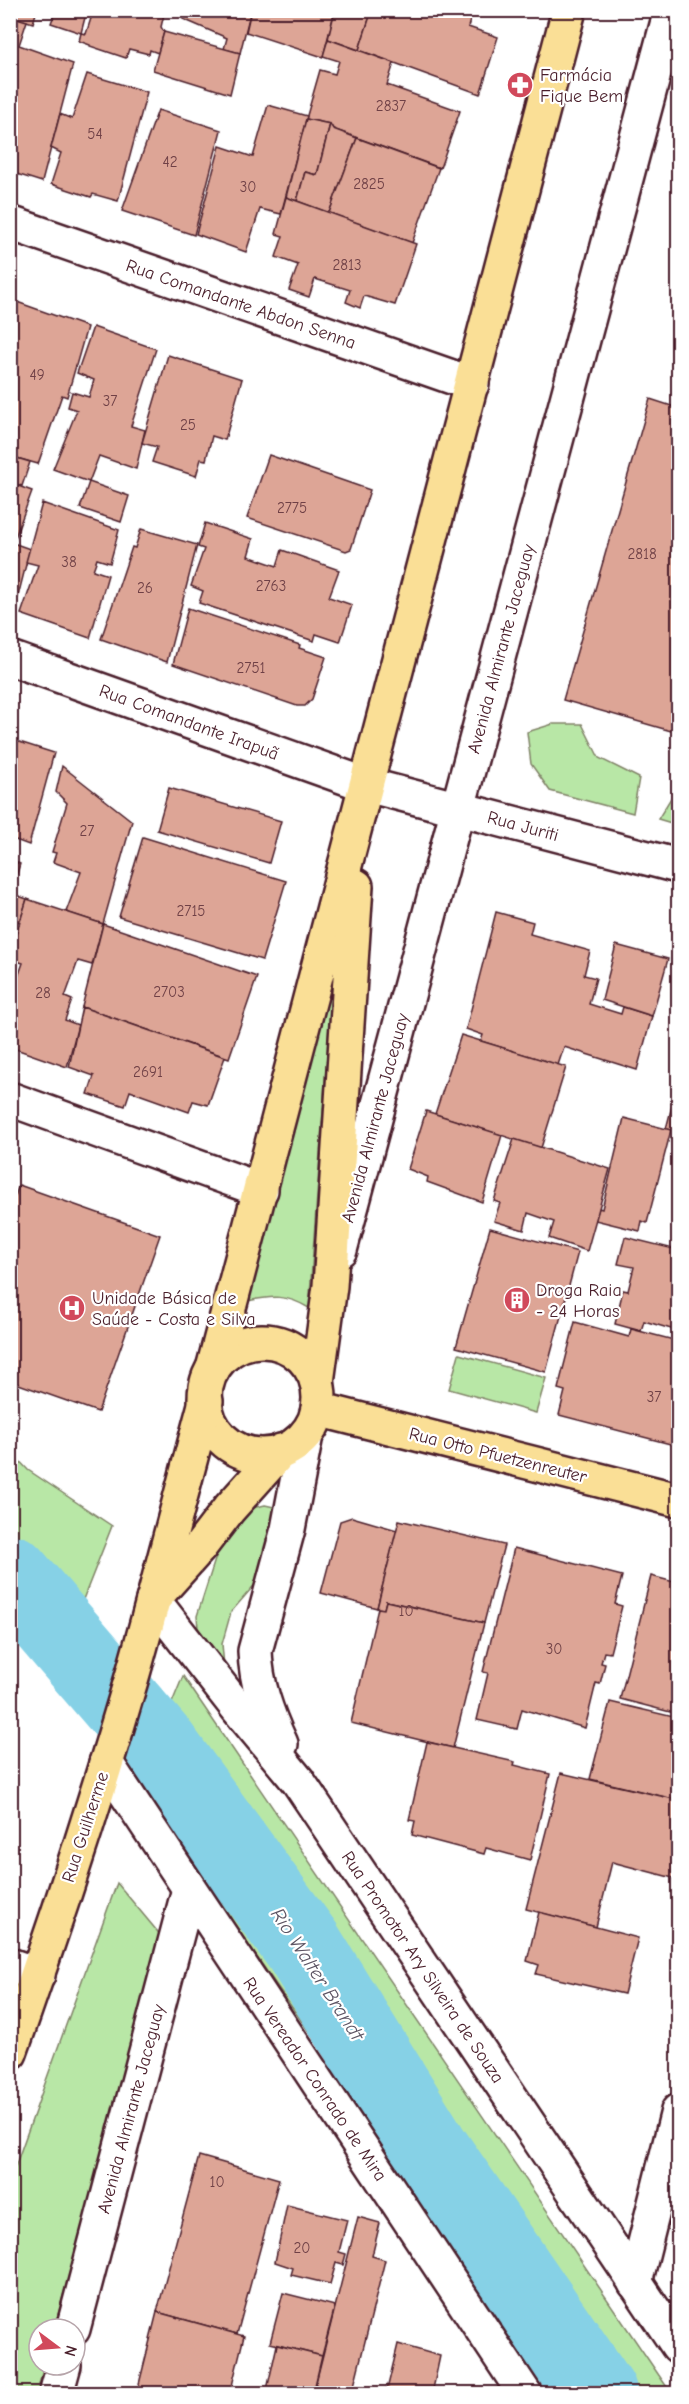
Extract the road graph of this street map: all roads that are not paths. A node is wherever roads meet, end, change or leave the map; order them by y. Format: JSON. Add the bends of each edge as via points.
{"nodes":[{"id":1,"x":569,"y":10,"type":"edge"},
{"id":2,"x":671,"y":10,"type":"edge"},
{"id":3,"x":10,"y":223,"type":"edge"},
{"id":4,"x":472,"y":384,"type":"junction"},
{"id":5,"x":10,"y":658,"type":"edge"},
{"id":6,"x":367,"y":785,"type":"junction"},
{"id":7,"x":458,"y":809,"type":"junction"},
{"id":8,"x":678,"y":866,"type":"edge"},
{"id":9,"x":10,"y":1099,"type":"edge"},
{"id":10,"x":261,"y":1190,"type":"junction"},
{"id":11,"x":330,"y":1286,"type":"junction"},
{"id":12,"x":213,"y":1369,"type":"junction"},
{"id":13,"x":206,"y":1401,"type":"junction"},
{"id":14,"x":306,"y":1419,"type":"junction"},
{"id":15,"x":678,"y":1500,"type":"edge"},
{"id":16,"x":153,"y":1600,"type":"junction"},
{"id":17,"x":109,"y":1752,"type":"junction"},
{"id":18,"x":298,"y":1781,"type":"junction"},
{"id":19,"x":189,"y":1889,"type":"junction"},
{"id":20,"x":24,"y":1970,"type":"edge"},
{"id":21,"x":10,"y":2053,"type":"edge"},
{"id":22,"x":678,"y":2111,"type":"edge"},
{"id":23,"x":635,"y":2283,"type":"junction"},
{"id":24,"x":76,"y":2317,"type":"edge"},
{"id":25,"x":678,"y":2346,"type":"edge"},
{"id":26,"x":61,"y":2377,"type":"edge"},
{"id":27,"x":56,"y":2394,"type":"edge"},
{"id":28,"x":525,"y":2394,"type":"edge"}],
"edges":[{"from":1,"to":4,"type":"main road","name":"Avenida Almirante Jaceguay"},
{"from":2,"to":7,"type":"street","name":"Avenida Almirante Jaceguay"},
{"from":3,"to":4,"type":"street","name":"Rua Comandante Abdon Senna"},
{"from":4,"to":6,"type":"main road","name":"Avenida Almirante Jaceguay"},
{"from":5,"to":6,"type":"street","name":"Rua Comandante Irapuã"},
{"from":6,"to":7,"type":"street","name":"Rua Juriti"},
{"from":6,"to":10,"type":"main road","name":"Avenida Almirante Jaceguay"},
{"from":6,"to":11,"type":"main road","name":"Avenida Almirante Jaceguay","via":[[355,903]]},
{"from":7,"to":8,"type":"street","name":"Rua Juriti"},
{"from":7,"to":11,"type":"street","name":"Avenida Almirante Jaceguay"},
{"from":9,"to":10,"type":"street"},
{"from":10,"to":12,"type":"main road","name":"Avenida Almirante Jaceguay"},
{"from":11,"to":14,"type":"main road","name":"Avenida Almirante Jaceguay"},
{"from":12,"to":13,"type":"main road"},
{"from":12,"to":14,"type":"main road","via":[[225,1354],[260,1340],[296,1351],[309,1365]]},
{"from":13,"to":14,"type":"main road","via":[[209,1418],[218,1433],[246,1453],[264,1455]]},
{"from":13,"to":16,"type":"main road","name":"Rua Guilherme"},
{"from":14,"to":15,"type":"main road","name":"Rua Otto Pfuetzenreuter"},
{"from":14,"to":16,"type":"main road","name":"Rua Guilherme"},
{"from":14,"to":18,"type":"street","name":"Avenida Almirante Jaceguay","via":[[288,1529],[255,1651],[265,1705]]},
{"from":16,"to":17,"type":"main road","name":"Rua Guilherme"},
{"from":16,"to":18,"type":"street","name":"Rua Promotor Ary Silveira de Souza"},
{"from":17,"to":19,"type":"street","name":"Rua Vereador Conrado de Mira"},
{"from":17,"to":20,"type":"main road","name":"Rua Guilherme"},
{"from":18,"to":23,"type":"street","name":"Rua Promotor Ary Silveira de Souza"},
{"from":19,"to":24,"type":"street","name":"Avenida Almirante Jaceguay"},
{"from":19,"to":28,"type":"street","name":"Rua Vereador Conrado de Mira"},
{"from":20,"to":21,"type":"main road","name":"Rua Guilherme"},
{"from":22,"to":23,"type":"street"},
{"from":23,"to":25,"type":"street","name":"Rua Promotor Ary Silveira de Souza"},
{"from":26,"to":27,"type":"street"}]}
